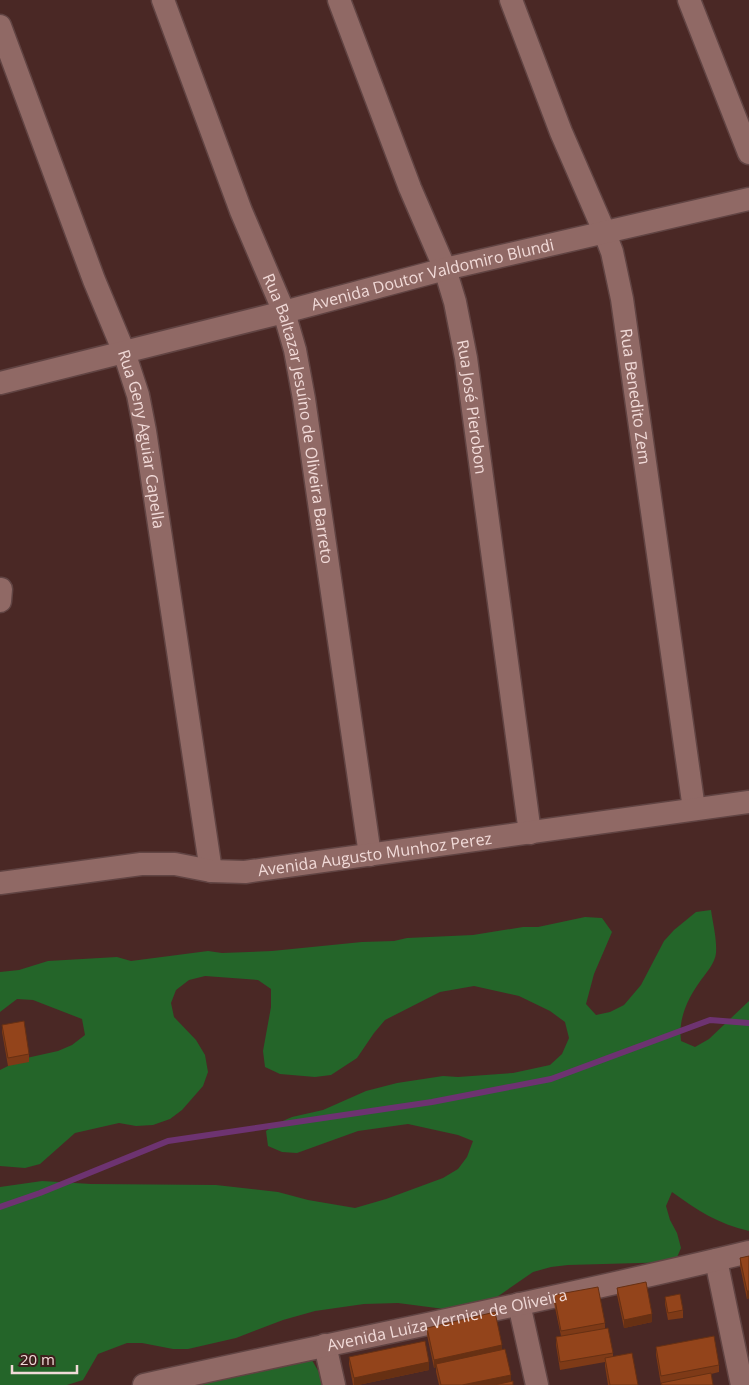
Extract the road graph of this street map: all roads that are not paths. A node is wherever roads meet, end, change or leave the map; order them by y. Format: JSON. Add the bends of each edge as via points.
{"nodes":[{"id":1,"x":163,"y":0,"type":"edge"},
{"id":2,"x":339,"y":0,"type":"edge"},
{"id":3,"x":511,"y":0,"type":"edge"},
{"id":4,"x":689,"y":0,"type":"edge"},
{"id":5,"x":0,"y":26,"type":"edge"},
{"id":6,"x":749,"y":153,"type":"edge"},
{"id":7,"x":749,"y":199,"type":"edge"},
{"id":8,"x":604,"y":231,"type":"junction"},
{"id":9,"x":445,"y":268,"type":"junction"},
{"id":10,"x":284,"y":312,"type":"junction"},
{"id":11,"x":124,"y":352,"type":"junction"},
{"id":12,"x":0,"y":383,"type":"edge"},
{"id":13,"x":749,"y":802,"type":"edge"},
{"id":14,"x":694,"y":809,"type":"junction"},
{"id":15,"x":530,"y":833,"type":"junction"},
{"id":16,"x":370,"y":855,"type":"junction"},
{"id":17,"x":211,"y":871,"type":"junction"},
{"id":18,"x":0,"y":883,"type":"edge"},
{"id":19,"x":749,"y":1252,"type":"edge"},
{"id":20,"x":716,"y":1260,"type":"junction"},
{"id":21,"x":519,"y":1304,"type":"junction"},
{"id":22,"x":325,"y":1345,"type":"junction"},
{"id":23,"x":144,"y":1385,"type":"edge"},
{"id":24,"x":334,"y":1385,"type":"edge"},
{"id":25,"x":537,"y":1385,"type":"edge"},
{"id":26,"x":742,"y":1385,"type":"edge"}],
"edges":[{"from":1,"to":10,"type":"street","name":"Rua Baltazar Jesuíno de Oliveira Barreto","via":[[241,210]]},
{"from":2,"to":9,"type":"street","name":"Rua José Pierobon","via":[[410,188]]},
{"from":3,"to":8,"type":"street","name":"Rua Benedito Zem","via":[[561,132]]},
{"from":4,"to":6,"type":"street"},
{"from":5,"to":11,"type":"street","name":"Rua Geny Aguiar Capella"},
{"from":7,"to":8,"type":"street","name":"Avenida Doutor Valdomiro Blundi"},
{"from":8,"to":9,"type":"street","name":"Avenida Doutor Valdomiro Blundi"},
{"from":8,"to":14,"type":"street","name":"Rua Benedito Zem","via":[[622,299]]},
{"from":9,"to":10,"type":"street","name":"Avenida Doutor Valdomiro Blundi"},
{"from":9,"to":15,"type":"street","name":"Rua José Pierobon","via":[[466,358]]},
{"from":10,"to":11,"type":"street","name":"Avenida Doutor Valdomiro Blundi"},
{"from":10,"to":16,"type":"street","name":"Rua Baltazar Jesuíno de Oliveira Barreto","via":[[304,399]]},
{"from":11,"to":12,"type":"street","name":"Avenida Doutor Valdomiro Blundi"},
{"from":11,"to":17,"type":"street","name":"Rua Geny Aguiar Capella","via":[[145,431]]},
{"from":13,"to":14,"type":"street","name":"Avenida Augusto Munhoz Perez"},
{"from":14,"to":15,"type":"street","name":"Avenida Augusto Munhoz Perez"},
{"from":15,"to":16,"type":"street","name":"Avenida Augusto Munhoz Perez"},
{"from":16,"to":17,"type":"street","name":"Avenida Augusto Munhoz Perez","via":[[245,872]]},
{"from":17,"to":18,"type":"street","name":"Avenida Augusto Munhoz Perez","via":[[175,864],[141,864]]},
{"from":19,"to":20,"type":"street","name":"Avenida Luiza Vernier de Oliveira"},
{"from":20,"to":21,"type":"street","name":"Avenida Luiza Vernier de Oliveira"},
{"from":20,"to":26,"type":"street"},
{"from":21,"to":22,"type":"street","name":"Avenida Luiza Vernier de Oliveira"},
{"from":21,"to":25,"type":"street"},
{"from":22,"to":23,"type":"street","name":"Avenida Luiza Vernier de Oliveira"},
{"from":22,"to":24,"type":"street"}]}
